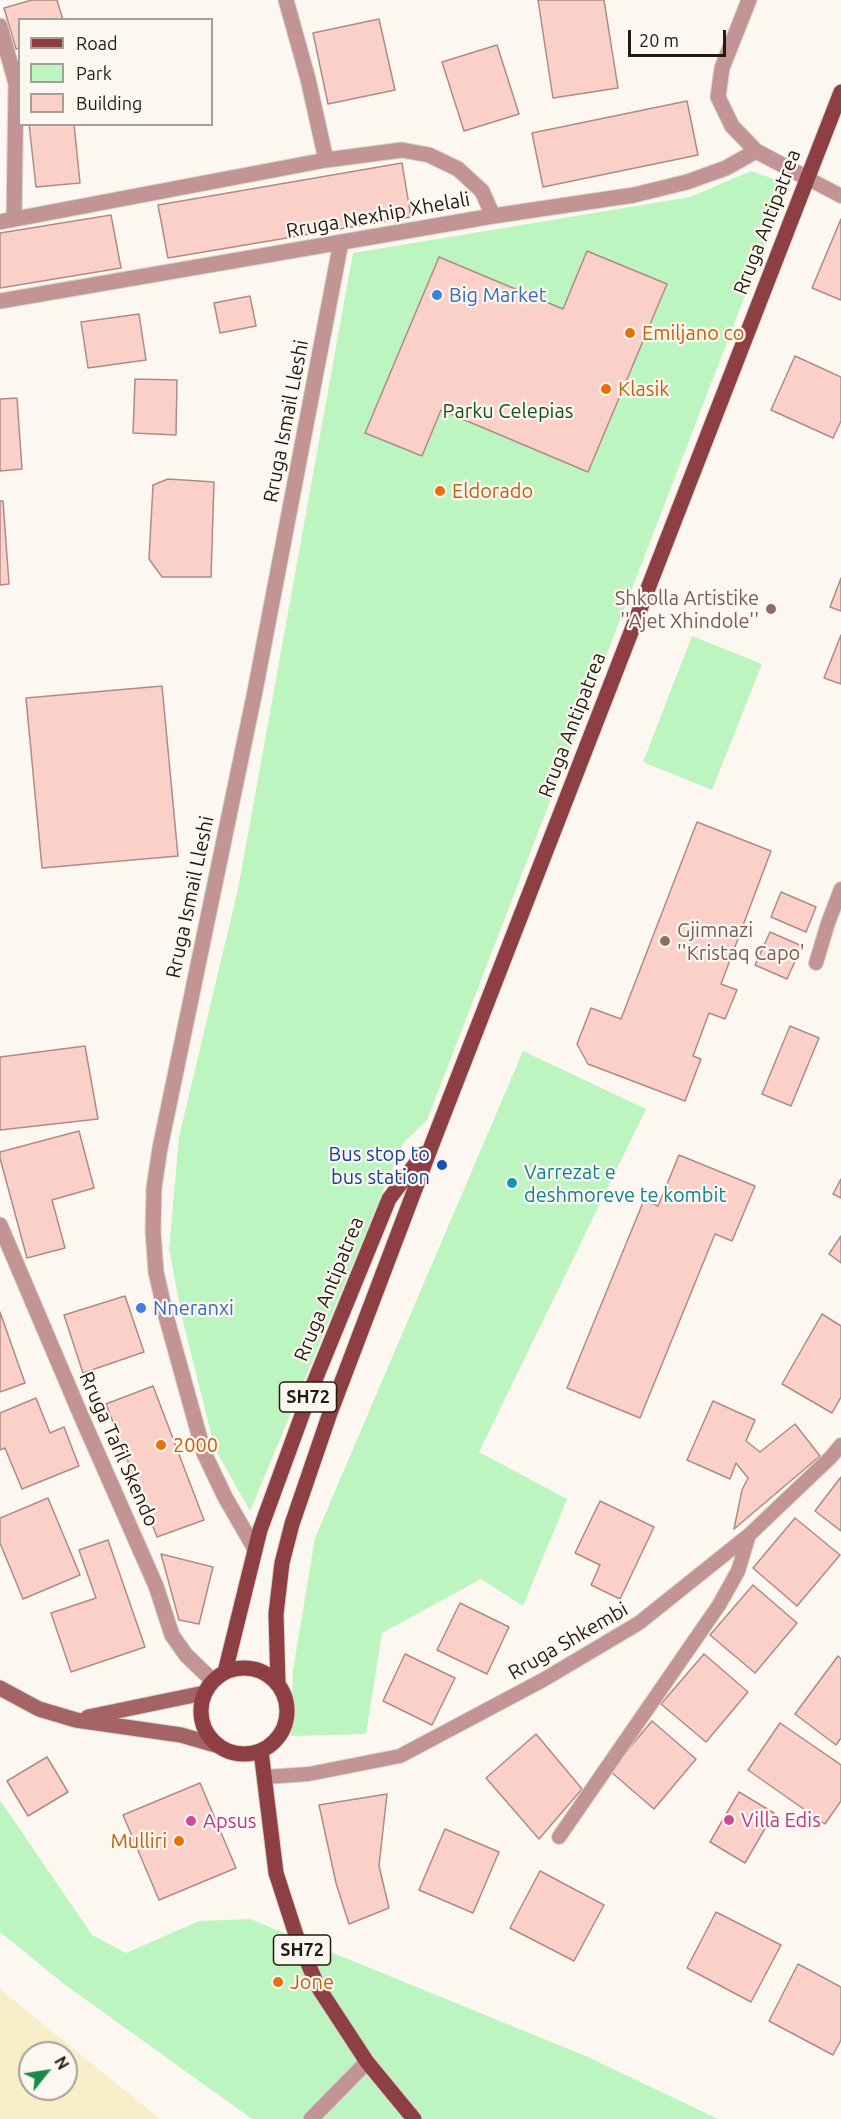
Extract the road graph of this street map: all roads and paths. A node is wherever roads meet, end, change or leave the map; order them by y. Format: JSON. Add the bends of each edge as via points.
{"nodes":[{"id":1,"x":286,"y":0,"type":"edge"},
{"id":2,"x":749,"y":0,"type":"edge"},
{"id":3,"x":0,"y":26,"type":"edge"},
{"id":4,"x":841,"y":92,"type":"edge"},
{"id":5,"x":756,"y":151,"type":"junction"},
{"id":6,"x":326,"y":160,"type":"junction"},
{"id":7,"x":807,"y":178,"type":"junction"},
{"id":8,"x":841,"y":196,"type":"edge"},
{"id":9,"x":493,"y":216,"type":"junction"},
{"id":10,"x":7,"y":220,"type":"edge"},
{"id":11,"x":341,"y":242,"type":"junction"},
{"id":12,"x":0,"y":301,"type":"edge"},
{"id":13,"x":841,"y":889,"type":"edge"},
{"id":14,"x":816,"y":963,"type":"dead end"},
{"id":15,"x":434,"y":1140,"type":"junction"},
{"id":16,"x":0,"y":1225,"type":"edge"},
{"id":17,"x":841,"y":1445,"type":"edge"},
{"id":18,"x":749,"y":1535,"type":"junction"},
{"id":19,"x":255,"y":1549,"type":"junction"},
{"id":20,"x":214,"y":1682,"type":"junction"},
{"id":21,"x":278,"y":1684,"type":"junction"},
{"id":22,"x":0,"y":1688,"type":"edge"},
{"id":23,"x":76,"y":1720,"type":"junction"},
{"id":24,"x":219,"y":1746,"type":"junction"},
{"id":25,"x":261,"y":1751,"type":"junction"},
{"id":26,"x":265,"y":1776,"type":"junction"},
{"id":27,"x":559,"y":1836,"type":"dead end"},
{"id":28,"x":367,"y":2062,"type":"junction"},
{"id":29,"x":311,"y":2119,"type":"edge"},
{"id":30,"x":414,"y":2119,"type":"edge"}],
"edges":[{"from":1,"to":6,"type":"street"},
{"from":2,"to":5,"type":"street","via":[[722,68],[718,97],[732,126]]},
{"from":3,"to":10,"type":"street","via":[[16,84]]},
{"from":4,"to":7,"type":"main road","name":"Rruga Antipatrea","number":"SH72"},
{"from":5,"to":7,"type":"street"},
{"from":5,"to":9,"type":"street","name":"Rruga Nexhip Xhelali","via":[[726,168],[687,182],[634,195]]},
{"from":6,"to":9,"type":"street","via":[[402,150],[429,155],[458,169],[482,191]]},
{"from":6,"to":10,"type":"street"},
{"from":7,"to":8,"type":"lane"},
{"from":7,"to":15,"type":"main road","name":"Rruga Antipatrea","number":"SH72"},
{"from":9,"to":11,"type":"street","name":"Rruga Nexhip Xhelali"},
{"from":11,"to":12,"type":"street","name":"Rruga Nexhip Xhelali"},
{"from":11,"to":19,"type":"street","name":"Rruga Ismail Lleshi","via":[[154,1188],[156,1272],[204,1453]]},
{"from":13,"to":14,"type":"lane"},
{"from":15,"to":19,"type":"main road","name":"Rruga Antipatrea","number":"SH72","via":[[389,1199],[313,1384]]},
{"from":15,"to":21,"type":"main road","name":"Rruga Antipatrea","number":"SH72","via":[[292,1524],[282,1563],[276,1614]]},
{"from":16,"to":20,"type":"street","name":"Rruga Tafil Skendo","via":[[156,1586],[172,1635]]},
{"from":17,"to":18,"type":"lane","name":"Rruga Shkembi"},
{"from":18,"to":26,"type":"lane","name":"Rruga Shkembi","via":[[639,1623],[543,1680],[400,1756],[309,1774]]},
{"from":18,"to":27,"type":"lane","via":[[738,1571],[719,1605]]},
{"from":19,"to":20,"type":"main road","name":"Rruga Antipatrea","number":"SH72"},
{"from":20,"to":21,"type":"main road","via":[[240,1668],[256,1670]]},
{"from":20,"to":23,"type":"main road"},
{"from":20,"to":24,"type":"main road","name":"Rruga Antipatrea","number":"SH72","via":[[201,1708],[202,1722]]},
{"from":21,"to":25,"type":"main road","name":"Rruga Antipatrea","number":"SH72","via":[[287,1702],[287,1717],[274,1743]]},
{"from":22,"to":23,"type":"main road","via":[[39,1709]]},
{"from":23,"to":24,"type":"main road","via":[[181,1735]]},
{"from":24,"to":25,"type":"main road","via":[[232,1753]]},
{"from":25,"to":26,"type":"main road","number":"SH72"},
{"from":26,"to":28,"type":"main road","number":"SH72","via":[[276,1873],[296,1935],[318,1987]]},
{"from":28,"to":29,"type":"street"},
{"from":28,"to":30,"type":"main road","number":"SH72"}]}
